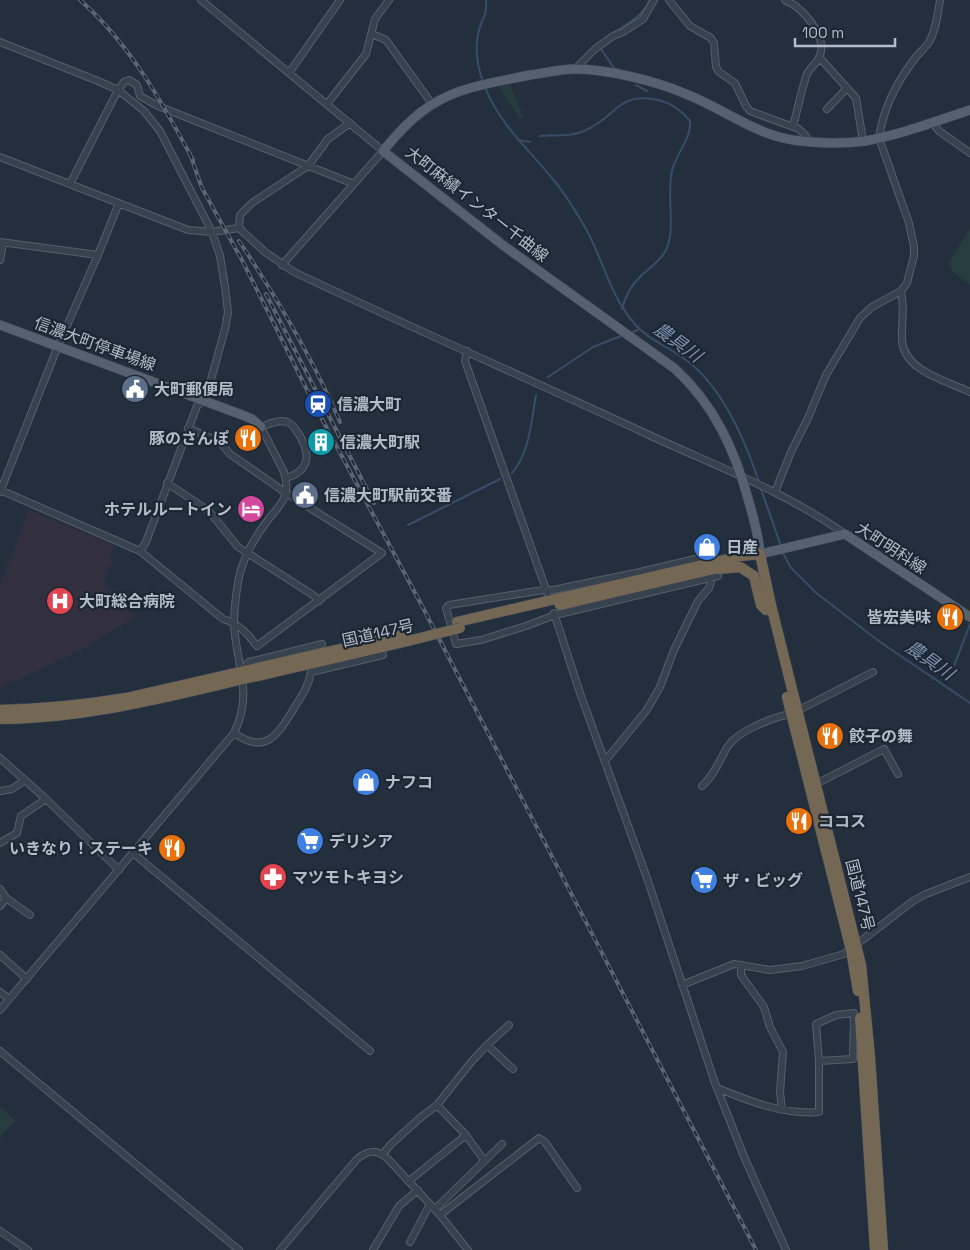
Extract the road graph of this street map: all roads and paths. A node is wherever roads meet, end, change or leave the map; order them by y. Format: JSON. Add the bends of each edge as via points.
{"nodes":[{"id":1,"x":201,"y":0,"type":"edge"},
{"id":2,"x":340,"y":0,"type":"edge"},
{"id":3,"x":389,"y":0,"type":"edge"},
{"id":4,"x":654,"y":0,"type":"edge"},
{"id":5,"x":669,"y":0,"type":"edge"},
{"id":6,"x":785,"y":0,"type":"edge"},
{"id":7,"x":940,"y":0,"type":"edge"},
{"id":8,"x":796,"y":2,"type":"edge"},
{"id":9,"x":372,"y":34,"type":"junction"},
{"id":10,"x":0,"y":42,"type":"edge"},
{"id":11,"x":819,"y":57,"type":"junction"},
{"id":12,"x":575,"y":69,"type":"junction"},
{"id":13,"x":290,"y":73,"type":"junction"},
{"id":14,"x":847,"y":88,"type":"junction"},
{"id":15,"x":118,"y":90,"type":"junction"},
{"id":16,"x":327,"y":104,"type":"junction"},
{"id":17,"x":432,"y":104,"type":"junction"},
{"id":18,"x":827,"y":109,"type":"dead end"},
{"id":19,"x":970,"y":110,"type":"edge"},
{"id":20,"x":932,"y":122,"type":"junction"},
{"id":21,"x":350,"y":123,"type":"junction"},
{"id":22,"x":793,"y":126,"type":"junction"},
{"id":23,"x":879,"y":138,"type":"junction"},
{"id":24,"x":863,"y":141,"type":"junction"},
{"id":25,"x":808,"y":142,"type":"junction"},
{"id":26,"x":383,"y":150,"type":"junction"},
{"id":27,"x":970,"y":153,"type":"edge"},
{"id":28,"x":0,"y":157,"type":"edge"},
{"id":29,"x":308,"y":166,"type":"junction"},
{"id":30,"x":70,"y":184,"type":"junction"},
{"id":31,"x":354,"y":184,"type":"junction"},
{"id":32,"x":119,"y":203,"type":"junction"},
{"id":33,"x":239,"y":228,"type":"junction"},
{"id":34,"x":212,"y":232,"type":"junction"},
{"id":35,"x":1,"y":243,"type":"edge"},
{"id":36,"x":98,"y":255,"type":"junction"},
{"id":37,"x":0,"y":260,"type":"edge"},
{"id":38,"x":282,"y":265,"type":"junction"},
{"id":39,"x":901,"y":291,"type":"junction"},
{"id":40,"x":0,"y":325,"type":"edge"},
{"id":41,"x":58,"y":346,"type":"junction"},
{"id":42,"x":467,"y":351,"type":"junction"},
{"id":43,"x":970,"y":392,"type":"edge"},
{"id":44,"x":204,"y":400,"type":"junction"},
{"id":45,"x":188,"y":428,"type":"junction"},
{"id":46,"x":261,"y":428,"type":"junction"},
{"id":47,"x":286,"y":478,"type":"junction"},
{"id":48,"x":745,"y":478,"type":"junction"},
{"id":49,"x":167,"y":483,"type":"junction"},
{"id":50,"x":0,"y":491,"type":"edge"},
{"id":51,"x":775,"y":492,"type":"junction"},
{"id":52,"x":286,"y":494,"type":"junction"},
{"id":53,"x":845,"y":534,"type":"junction"},
{"id":54,"x":140,"y":551,"type":"junction"},
{"id":55,"x":247,"y":553,"type":"junction"},
{"id":56,"x":760,"y":554,"type":"junction"},
{"id":57,"x":718,"y":565,"type":"junction"},
{"id":58,"x":710,"y":577,"type":"junction"},
{"id":59,"x":548,"y":593,"type":"junction"},
{"id":60,"x":319,"y":601,"type":"junction"},
{"id":61,"x":766,"y":610,"type":"junction"},
{"id":62,"x":554,"y":614,"type":"junction"},
{"id":63,"x":970,"y":617,"type":"edge"},
{"id":64,"x":234,"y":623,"type":"junction"},
{"id":65,"x":322,"y":644,"type":"dead end"},
{"id":66,"x":384,"y":655,"type":"dead end"},
{"id":67,"x":873,"y":672,"type":"dead end"},
{"id":68,"x":242,"y":675,"type":"junction"},
{"id":69,"x":0,"y":710,"type":"edge"},
{"id":70,"x":794,"y":712,"type":"junction"},
{"id":71,"x":0,"y":719,"type":"edge"},
{"id":72,"x":234,"y":733,"type":"junction"},
{"id":73,"x":0,"y":758,"type":"edge"},
{"id":74,"x":605,"y":761,"type":"junction"},
{"id":75,"x":898,"y":774,"type":"dead end"},
{"id":76,"x":25,"y":780,"type":"junction"},
{"id":77,"x":816,"y":784,"type":"junction"},
{"id":78,"x":702,"y":786,"type":"dead end"},
{"id":79,"x":0,"y":791,"type":"edge"},
{"id":80,"x":46,"y":799,"type":"junction"},
{"id":81,"x":0,"y":843,"type":"edge"},
{"id":82,"x":133,"y":853,"type":"junction"},
{"id":83,"x":119,"y":870,"type":"junction"},
{"id":84,"x":970,"y":877,"type":"edge"},
{"id":85,"x":0,"y":889,"type":"edge"},
{"id":86,"x":6,"y":898,"type":"junction"},
{"id":87,"x":0,"y":906,"type":"edge"},
{"id":88,"x":30,"y":915,"type":"dead end"},
{"id":89,"x":854,"y":948,"type":"junction"},
{"id":90,"x":0,"y":955,"type":"edge"},
{"id":91,"x":742,"y":965,"type":"junction"},
{"id":92,"x":27,"y":979,"type":"junction"},
{"id":93,"x":682,"y":985,"type":"junction"},
{"id":94,"x":0,"y":992,"type":"edge"},
{"id":95,"x":9,"y":999,"type":"junction"},
{"id":96,"x":0,"y":1010,"type":"edge"},
{"id":97,"x":509,"y":1024,"type":"dead end"},
{"id":98,"x":487,"y":1045,"type":"junction"},
{"id":99,"x":0,"y":1050,"type":"edge"},
{"id":100,"x":370,"y":1051,"type":"dead end"},
{"id":101,"x":820,"y":1061,"type":"junction"},
{"id":102,"x":513,"y":1069,"type":"dead end"},
{"id":103,"x":717,"y":1088,"type":"junction"},
{"id":104,"x":437,"y":1106,"type":"junction"},
{"id":105,"x":782,"y":1109,"type":"junction"},
{"id":106,"x":466,"y":1135,"type":"junction"},
{"id":107,"x":502,"y":1144,"type":"dead end"},
{"id":108,"x":383,"y":1154,"type":"junction"},
{"id":109,"x":484,"y":1160,"type":"junction"},
{"id":110,"x":409,"y":1181,"type":"junction"},
{"id":111,"x":578,"y":1188,"type":"dead end"},
{"id":112,"x":418,"y":1190,"type":"junction"},
{"id":113,"x":432,"y":1206,"type":"junction"},
{"id":114,"x":440,"y":1215,"type":"junction"},
{"id":115,"x":0,"y":1231,"type":"edge"},
{"id":116,"x":410,"y":1242,"type":"dead end"},
{"id":117,"x":28,"y":1250,"type":"edge"},
{"id":118,"x":239,"y":1250,"type":"edge"},
{"id":119,"x":280,"y":1250,"type":"edge"},
{"id":120,"x":373,"y":1250,"type":"edge"},
{"id":121,"x":468,"y":1250,"type":"edge"},
{"id":122,"x":786,"y":1250,"type":"edge"},
{"id":123,"x":875,"y":1250,"type":"edge"},
{"id":124,"x":883,"y":1250,"type":"edge"}],
"edges":[{"from":1,"to":13,"type":"street"},
{"from":2,"to":13,"type":"street"},
{"from":3,"to":9,"type":"street","via":[[375,19]]},
{"from":4,"to":12,"type":"street","via":[[642,19],[595,49]]},
{"from":5,"to":22,"type":"street","via":[[690,26],[711,38],[716,67],[735,83],[750,111]]},
{"from":6,"to":8,"type":"street"},
{"from":7,"to":23,"type":"street","via":[[929,42],[903,75],[888,104]]},
{"from":8,"to":11,"type":"street","via":[[820,36]]},
{"from":9,"to":16,"type":"street","via":[[366,54]]},
{"from":9,"to":17,"type":"street","via":[[386,40]]},
{"from":10,"to":15,"type":"street"},
{"from":11,"to":14,"type":"street"},
{"from":11,"to":22,"type":"street","via":[[808,72]]},
{"from":12,"to":17,"type":"main road","name":"大町麻績インター千曲線","via":[[475,86]]},
{"from":12,"to":25,"type":"main road","name":"大町麻績インター千曲線","via":[[662,85],[700,100],[760,131]]},
{"from":13,"to":16,"type":"street"},
{"from":14,"to":18,"type":"street"},
{"from":14,"to":24,"type":"street","via":[[858,102]]},
{"from":15,"to":29,"type":"street","via":[[130,80],[144,100]]},
{"from":15,"to":30,"type":"street"},
{"from":15,"to":34,"type":"street","via":[[144,111],[160,131]]},
{"from":16,"to":21,"type":"street"},
{"from":17,"to":26,"type":"main road","name":"大町麻績インター千曲線","via":[[410,120]]},
{"from":19,"to":20,"type":"main road","name":"大町麻績インター千曲線"},
{"from":20,"to":23,"type":"main road","name":"大町麻績インター千曲線"},
{"from":20,"to":27,"type":"street","via":[[939,131]]},
{"from":21,"to":26,"type":"street"},
{"from":21,"to":29,"type":"street","via":[[328,139]]},
{"from":22,"to":25,"type":"street","via":[[803,132]]},
{"from":23,"to":24,"type":"main road","name":"大町麻績インター千曲線"},
{"from":23,"to":39,"type":"street","via":[[909,223],[914,247],[907,283]]},
{"from":24,"to":25,"type":"main road","name":"大町麻績インター千曲線"},
{"from":26,"to":31,"type":"street"},
{"from":26,"to":48,"type":"main road","name":"大町麻績インター千曲線","via":[[504,246],[679,373],[696,389],[719,422]]},
{"from":28,"to":30,"type":"street"},
{"from":29,"to":31,"type":"street"},
{"from":29,"to":33,"type":"street","via":[[252,203],[240,215]]},
{"from":30,"to":32,"type":"street"},
{"from":31,"to":38,"type":"street"},
{"from":32,"to":34,"type":"street","via":[[188,230]]},
{"from":32,"to":36,"type":"street"},
{"from":33,"to":34,"type":"street"},
{"from":33,"to":38,"type":"street"},
{"from":34,"to":44,"type":"street","via":[[223,272],[228,312]]},
{"from":35,"to":36,"type":"street"},
{"from":35,"to":37,"type":"street"},
{"from":36,"to":41,"type":"street"},
{"from":38,"to":42,"type":"street"},
{"from":39,"to":43,"type":"street","via":[[904,315],[902,342],[908,357],[935,378]]},
{"from":39,"to":51,"type":"street","via":[[872,306],[860,318],[826,375]]},
{"from":40,"to":41,"type":"main road","name":"信濃大町停車場線"},
{"from":41,"to":44,"type":"main road","name":"信濃大町停車場線"},
{"from":41,"to":50,"type":"street"},
{"from":42,"to":48,"type":"street"},
{"from":42,"to":59,"type":"street","via":[[465,361]]},
{"from":44,"to":45,"type":"street","via":[[197,406]]},
{"from":44,"to":46,"type":"main road","name":"信濃大町停車場線","via":[[245,416]]},
{"from":45,"to":49,"type":"street"},
{"from":45,"to":52,"type":"street","via":[[220,442],[230,454]]},
{"from":46,"to":47,"type":"street"},
{"from":46,"to":47,"type":"street","via":[[285,421],[301,438],[307,455],[306,464],[295,475]]},
{"from":47,"to":52,"type":"street"},
{"from":48,"to":51,"type":"street"},
{"from":48,"to":56,"type":"main road","name":"大町麻績インター千曲線"},
{"from":49,"to":54,"type":"street"},
{"from":49,"to":55,"type":"street","via":[[202,506],[232,541]]},
{"from":50,"to":54,"type":"street"},
{"from":51,"to":53,"type":"street"},
{"from":52,"to":55,"type":"street"},
{"from":52,"to":60,"type":"street","via":[[382,553]]},
{"from":53,"to":56,"type":"main road","name":"大町明科線"},
{"from":53,"to":63,"type":"main road","name":"大町明科線"},
{"from":54,"to":64,"type":"street","via":[[223,620]]},
{"from":55,"to":60,"type":"street"},
{"from":55,"to":64,"type":"street","via":[[238,581]]},
{"from":56,"to":57,"type":"highway","name":"国道147号","via":[[740,556]]},
{"from":56,"to":61,"type":"highway","name":"国道147号","via":[[758,575]]},
{"from":56,"to":70,"type":"highway","name":"国道147号"},
{"from":57,"to":58,"type":"street","via":[[718,576]]},
{"from":57,"to":59,"type":"street","via":[[714,557],[708,556]]},
{"from":57,"to":61,"type":"highway","via":[[740,567],[754,576],[761,605]]},
{"from":57,"to":68,"type":"highway","name":"国道147号"},
{"from":58,"to":62,"type":"street"},
{"from":58,"to":74,"type":"street","via":[[709,588],[698,601],[660,687],[646,711]]},
{"from":59,"to":62,"type":"street","via":[[449,605],[446,608],[456,644],[481,640]]},
{"from":60,"to":64,"type":"street","via":[[257,646]]},
{"from":61,"to":70,"type":"highway","name":"国道147号"},
{"from":62,"to":74,"type":"street"},
{"from":64,"to":68,"type":"street"},
{"from":65,"to":68,"type":"street","via":[[249,662]]},
{"from":66,"to":72,"type":"street","via":[[311,672],[310,681],[284,725],[269,741],[252,743]]},
{"from":67,"to":70,"type":"street"},
{"from":68,"to":69,"type":"highway","name":"国道147号","via":[[82,705]]},
{"from":68,"to":71,"type":"highway","name":"国道147号","via":[[148,702],[50,717]]},
{"from":68,"to":72,"type":"street","via":[[243,710]]},
{"from":70,"to":77,"type":"highway","name":"国道147号"},
{"from":70,"to":78,"type":"street","via":[[759,725],[732,741]]},
{"from":70,"to":89,"type":"highway","name":"国道147号"},
{"from":72,"to":82,"type":"street"},
{"from":73,"to":76,"type":"street"},
{"from":74,"to":93,"type":"street"},
{"from":75,"to":77,"type":"street","via":[[884,749]]},
{"from":76,"to":79,"type":"street","via":[[12,790]]},
{"from":76,"to":80,"type":"street"},
{"from":77,"to":89,"type":"highway","name":"国道147号"},
{"from":80,"to":81,"type":"street","via":[[21,816],[17,833]]},
{"from":80,"to":83,"type":"street"},
{"from":82,"to":83,"type":"street"},
{"from":82,"to":100,"type":"street"},
{"from":83,"to":92,"type":"street"},
{"from":84,"to":89,"type":"street","via":[[919,898]]},
{"from":85,"to":86,"type":"street"},
{"from":86,"to":87,"type":"street"},
{"from":86,"to":88,"type":"street"},
{"from":89,"to":91,"type":"street","via":[[835,957],[785,969],[765,970]]},
{"from":89,"to":123,"type":"highway","name":"国道147号"},
{"from":89,"to":124,"type":"highway","name":"国道147号","via":[[865,994]]},
{"from":90,"to":92,"type":"street"},
{"from":91,"to":93,"type":"street","via":[[730,966]]},
{"from":91,"to":105,"type":"street","via":[[741,975],[764,1007],[783,1052]]},
{"from":92,"to":95,"type":"street"},
{"from":93,"to":103,"type":"street"},
{"from":94,"to":95,"type":"street"},
{"from":95,"to":96,"type":"street"},
{"from":97,"to":98,"type":"street"},
{"from":98,"to":102,"type":"street"},
{"from":98,"to":104,"type":"street"},
{"from":99,"to":118,"type":"street"},
{"from":101,"to":101,"type":"street","via":[[816,1024],[836,1015],[854,1014],[853,1059]]},
{"from":101,"to":105,"type":"street","via":[[819,1112]]},
{"from":103,"to":105,"type":"street","via":[[752,1102]]},
{"from":103,"to":122,"type":"street"},
{"from":104,"to":106,"type":"street"},
{"from":104,"to":108,"type":"street"},
{"from":106,"to":109,"type":"street"},
{"from":106,"to":110,"type":"street"},
{"from":107,"to":109,"type":"street"},
{"from":108,"to":110,"type":"street"},
{"from":108,"to":119,"type":"street","via":[[374,1151],[356,1159]]},
{"from":109,"to":113,"type":"street"},
{"from":110,"to":112,"type":"street"},
{"from":111,"to":114,"type":"street","via":[[539,1138]]},
{"from":112,"to":113,"type":"street"},
{"from":112,"to":120,"type":"street","via":[[399,1206]]},
{"from":113,"to":114,"type":"street"},
{"from":113,"to":116,"type":"street"},
{"from":114,"to":121,"type":"street"},
{"from":115,"to":117,"type":"street"}]}
